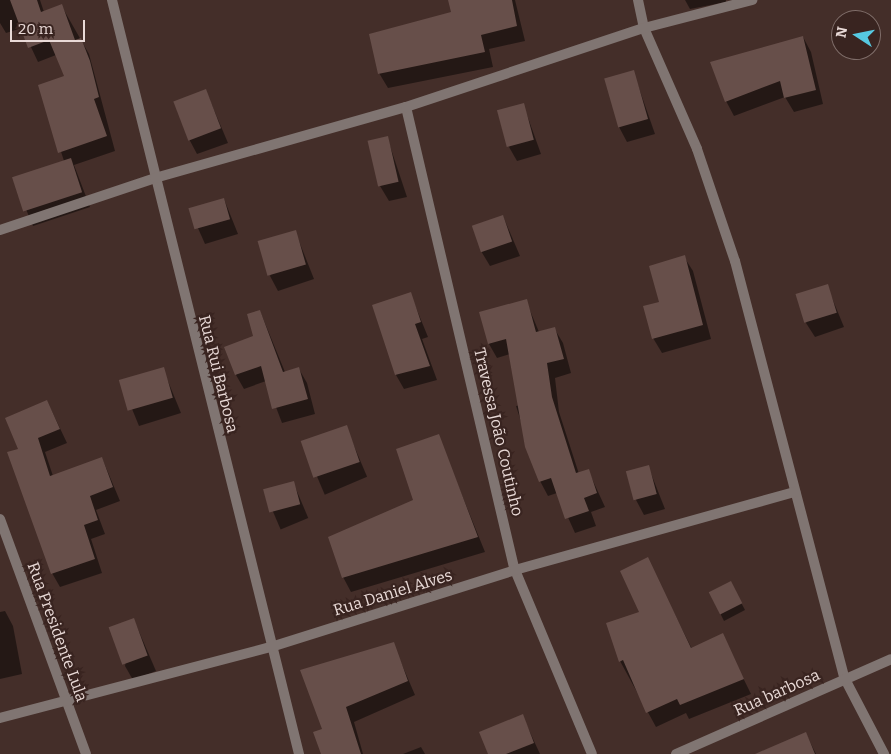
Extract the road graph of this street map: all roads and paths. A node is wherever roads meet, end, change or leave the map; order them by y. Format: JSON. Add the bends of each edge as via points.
{"nodes":[{"id":1,"x":112,"y":0,"type":"edge"},
{"id":2,"x":638,"y":0,"type":"edge"},
{"id":3,"x":752,"y":0,"type":"edge"},
{"id":4,"x":644,"y":28,"type":"junction"},
{"id":5,"x":406,"y":107,"type":"junction"},
{"id":6,"x":155,"y":178,"type":"junction"},
{"id":7,"x":0,"y":230,"type":"edge"},
{"id":8,"x":795,"y":492,"type":"junction"},
{"id":9,"x":0,"y":519,"type":"edge"},
{"id":10,"x":515,"y":570,"type":"junction"},
{"id":11,"x":271,"y":647,"type":"junction"},
{"id":12,"x":891,"y":659,"type":"edge"},
{"id":13,"x":845,"y":679,"type":"junction"},
{"id":14,"x":66,"y":700,"type":"junction"},
{"id":15,"x":0,"y":718,"type":"edge"},
{"id":16,"x":86,"y":754,"type":"edge"},
{"id":17,"x":299,"y":754,"type":"edge"},
{"id":18,"x":592,"y":754,"type":"edge"},
{"id":19,"x":676,"y":754,"type":"edge"},
{"id":20,"x":884,"y":754,"type":"edge"}],
"edges":[{"from":1,"to":6,"type":"street","name":"Rua Rui Barbosa"},
{"from":2,"to":4,"type":"street"},
{"from":3,"to":4,"type":"street"},
{"from":4,"to":5,"type":"street"},
{"from":4,"to":8,"type":"street","via":[[697,149],[735,261]]},
{"from":5,"to":6,"type":"street"},
{"from":5,"to":10,"type":"street","name":"Travessa João Coutinho"},
{"from":6,"to":7,"type":"street"},
{"from":6,"to":11,"type":"street","name":"Rua Rui Barbosa"},
{"from":8,"to":10,"type":"street","name":"Rua Daniel Alves"},
{"from":8,"to":13,"type":"street"},
{"from":9,"to":14,"type":"street","name":"Rua Presidente Lula"},
{"from":10,"to":11,"type":"street","name":"Rua Daniel Alves"},
{"from":10,"to":18,"type":"street","name":"Travessa João Coutinho"},
{"from":11,"to":14,"type":"street","name":"Rua Daniel Alves"},
{"from":11,"to":17,"type":"street","name":"Rua Rui Barbosa"},
{"from":12,"to":13,"type":"street","name":"Rua barbosa"},
{"from":13,"to":19,"type":"street","name":"Rua barbosa"},
{"from":13,"to":20,"type":"street"},
{"from":14,"to":15,"type":"street","name":"Rua Daniel Alves"},
{"from":14,"to":16,"type":"street","name":"Rua Presidente Lula"}]}
